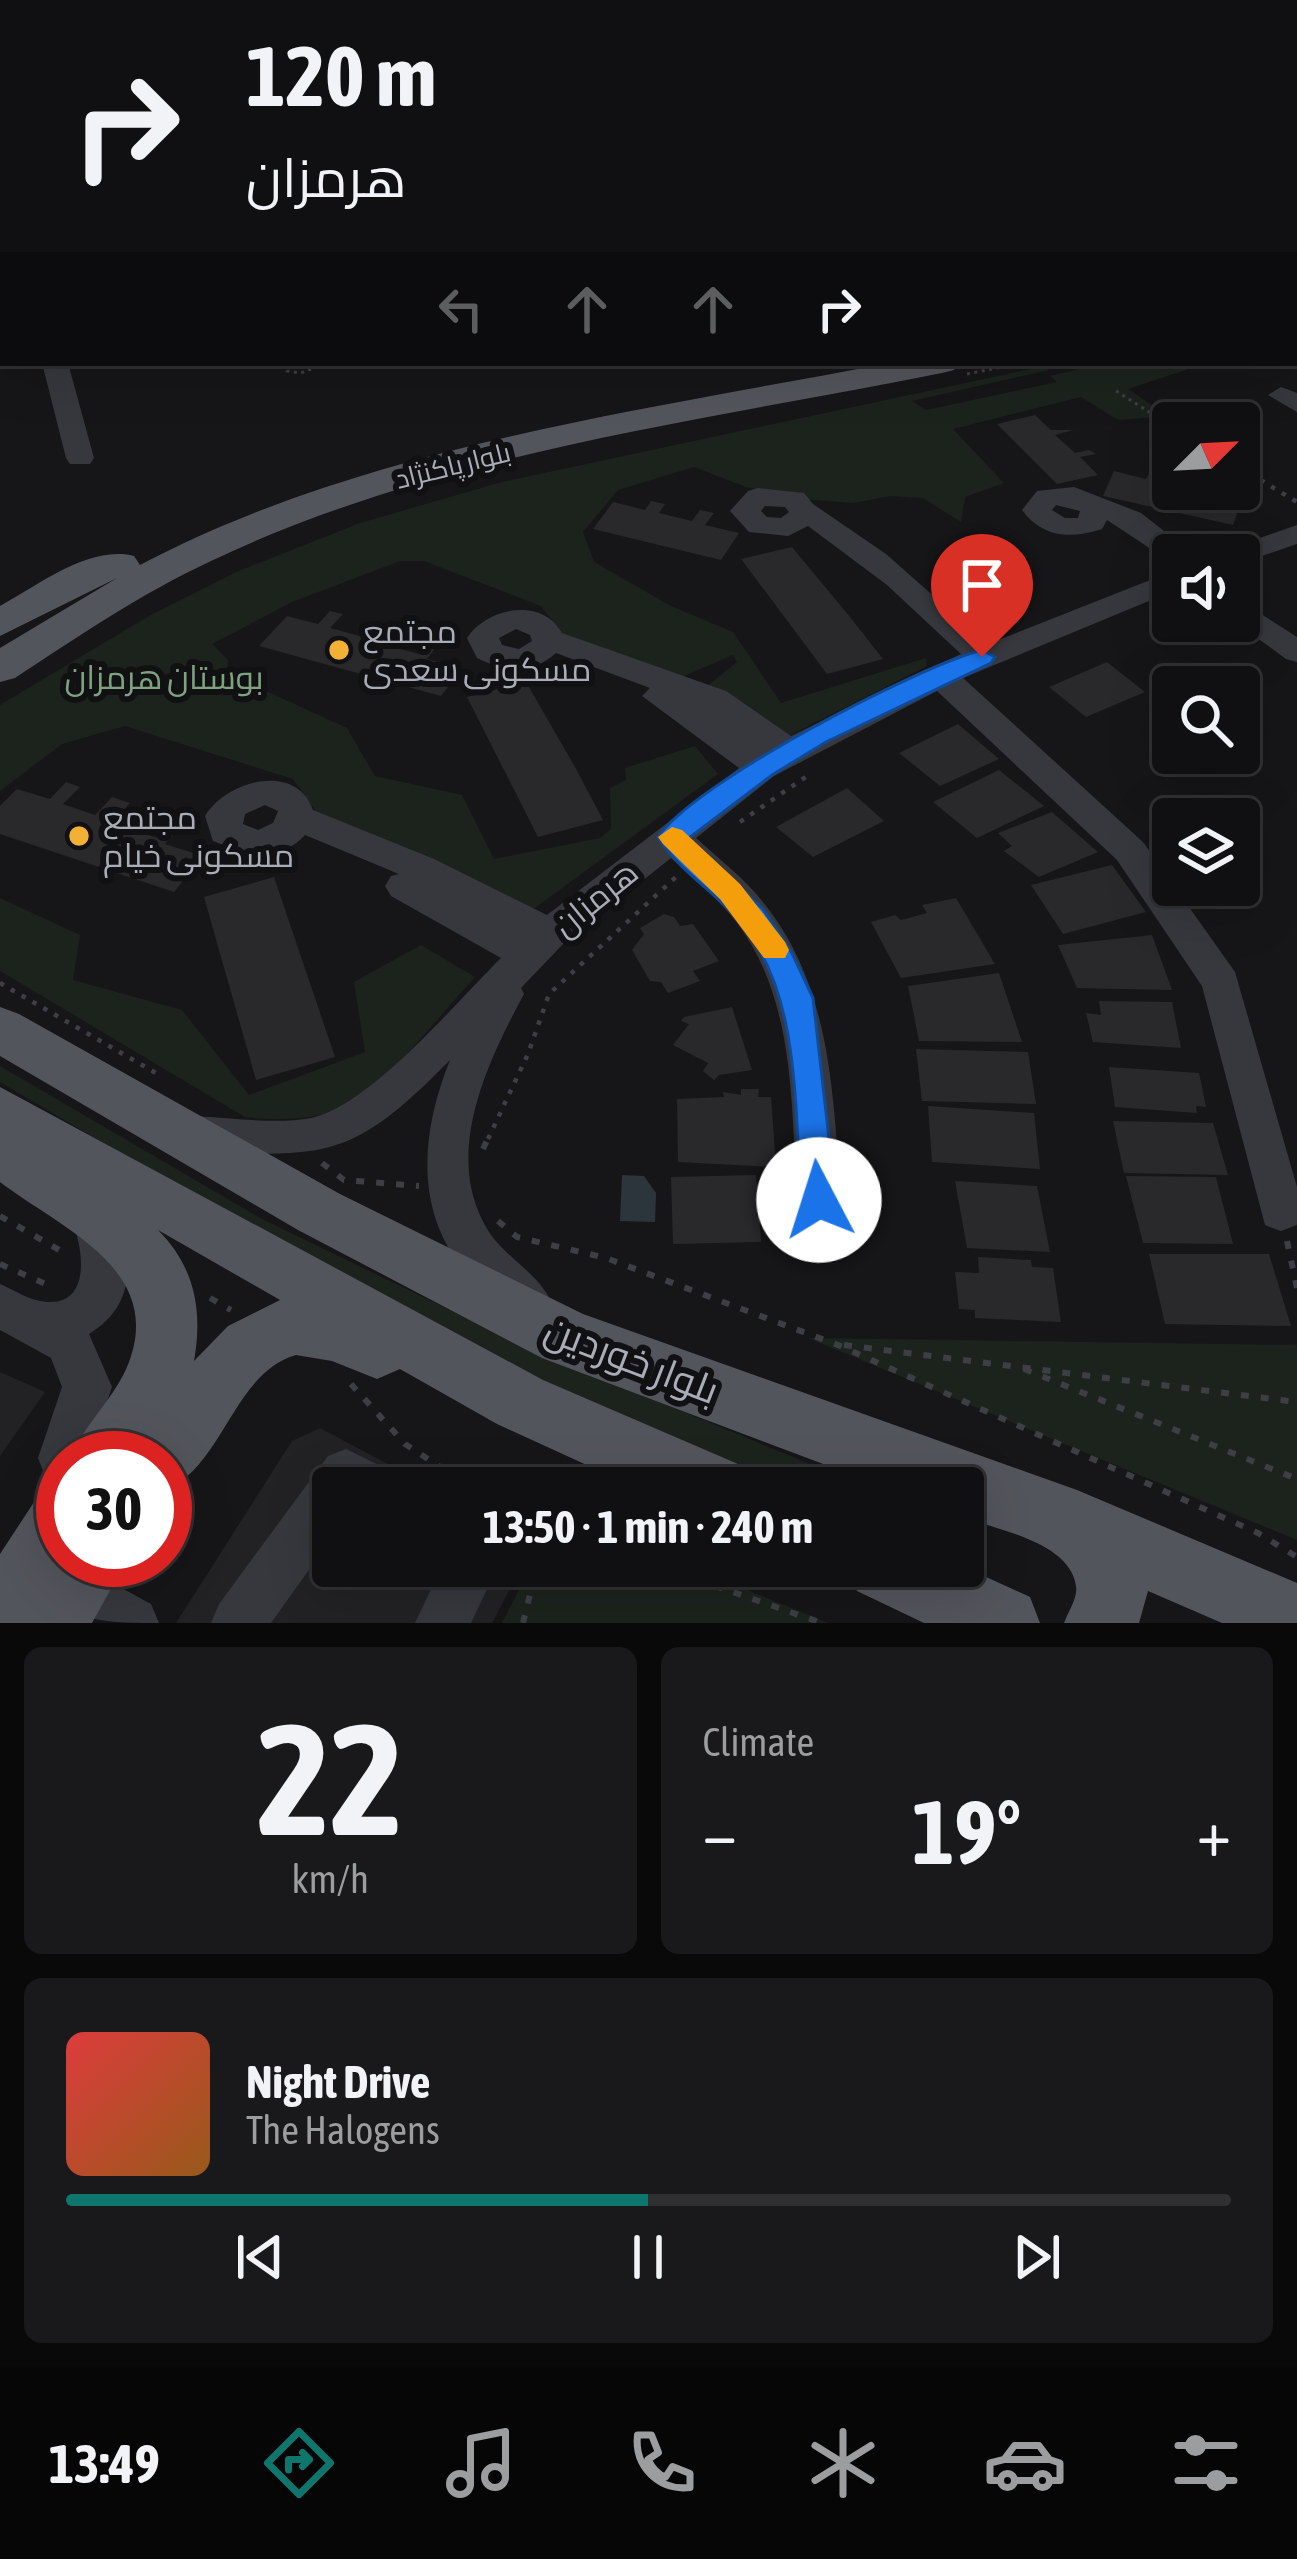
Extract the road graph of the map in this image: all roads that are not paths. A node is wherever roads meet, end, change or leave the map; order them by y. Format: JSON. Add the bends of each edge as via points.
{"nodes":[{"id":1,"x":56,"y":366,"type":"edge"},
{"id":2,"x":947,"y":370,"type":"edge"},
{"id":3,"x":80,"y":458,"type":"dead end"},
{"id":4,"x":800,"y":518,"type":"dead end"},
{"id":5,"x":1152,"y":534,"type":"edge"},
{"id":6,"x":1297,"y":534,"type":"edge"},
{"id":7,"x":1260,"y":547,"type":"edge"},
{"id":8,"x":1152,"y":559,"type":"edge"},
{"id":9,"x":146,"y":578,"type":"junction"},
{"id":10,"x":1152,"y":586,"type":"edge"},
{"id":11,"x":1260,"y":625,"type":"edge"},
{"id":12,"x":542,"y":647,"type":"dead end"},
{"id":13,"x":4,"y":648,"type":"edge"},
{"id":14,"x":1297,"y":652,"type":"edge"},
{"id":15,"x":960,"y":667,"type":"junction"},
{"id":16,"x":791,"y":762,"type":"junction"},
{"id":17,"x":289,"y":826,"type":"dead end"},
{"id":18,"x":683,"y":848,"type":"junction"},
{"id":19,"x":538,"y":944,"type":"junction"},
{"id":20,"x":0,"y":1029,"type":"edge"},
{"id":21,"x":175,"y":1108,"type":"junction"},
{"id":22,"x":0,"y":1111,"type":"edge"},
{"id":23,"x":0,"y":1149,"type":"edge"},
{"id":24,"x":819,"y":1200,"type":"dead end"},
{"id":25,"x":1281,"y":1211,"type":"road end"},
{"id":26,"x":86,"y":1258,"type":"junction"},
{"id":27,"x":18,"y":1314,"type":"edge"},
{"id":28,"x":565,"y":1337,"type":"junction"},
{"id":29,"x":520,"y":1402,"type":"junction"},
{"id":30,"x":72,"y":1431,"type":"edge"},
{"id":31,"x":120,"y":1431,"type":"edge"},
{"id":32,"x":183,"y":1431,"type":"edge"},
{"id":33,"x":667,"y":1467,"type":"edge"},
{"id":34,"x":36,"y":1513,"type":"edge"},
{"id":35,"x":312,"y":1522,"type":"edge"},
{"id":36,"x":1077,"y":1525,"type":"junction"},
{"id":37,"x":36,"y":1564,"type":"edge"},
{"id":38,"x":52,"y":1587,"type":"edge"},
{"id":39,"x":460,"y":1587,"type":"edge"},
{"id":40,"x":927,"y":1587,"type":"edge"},
{"id":41,"x":1297,"y":1619,"type":"edge"},
{"id":42,"x":132,"y":1623,"type":"edge"},
{"id":43,"x":238,"y":1623,"type":"edge"},
{"id":44,"x":442,"y":1623,"type":"edge"},
{"id":45,"x":1004,"y":1623,"type":"edge"},
{"id":46,"x":1100,"y":1623,"type":"edge"}],
"edges":[{"from":1,"to":3,"type":"street"},
{"from":2,"to":9,"type":"main road","name":"بلوار پاکنژاد","via":[[455,463],[252,529]]},
{"from":4,"to":15,"type":"street","via":[[893,584]]},
{"from":5,"to":8,"type":"street","via":[[1094,509]]},
{"from":6,"to":7,"type":"street"},
{"from":9,"to":13,"type":"main road","name":"بلوار پاکنژاد"},
{"from":9,"to":13,"type":"main road","name":"بلوار پاکنژاد","via":[[146,565],[104,567]]},
{"from":10,"to":15,"type":"street","name":"هرمزان"},
{"from":11,"to":14,"type":"street"},
{"from":12,"to":16,"type":"street","via":[[684,696]]},
{"from":15,"to":16,"type":"street","name":"هرمزان"},
{"from":15,"to":25,"type":"street","via":[[1130,851],[1221,983]]},
{"from":16,"to":18,"type":"street","name":"هرمزان"},
{"from":17,"to":19,"type":"street","via":[[439,890]]},
{"from":18,"to":19,"type":"street","name":"هرمزان"},
{"from":18,"to":24,"type":"street","via":[[752,916],[798,998]]},
{"from":19,"to":21,"type":"street","name":"هرمزان","via":[[384,1100],[350,1123],[308,1137]]},
{"from":19,"to":28,"type":"street","name":"هرمزان","via":[[486,1028],[455,1100],[447,1181],[474,1248]]},
{"from":20,"to":21,"type":"main road","name":"بلوار خوردین"},
{"from":21,"to":28,"type":"main road","name":"بلوار خوردین","via":[[319,1212]]},
{"from":22,"to":29,"type":"main road"},
{"from":23,"to":26,"type":"main road"},
{"from":26,"to":27,"type":"street","via":[[67,1321]]},
{"from":26,"to":31,"type":"main road","via":[[145,1255],[172,1308],[162,1362]]},
{"from":27,"to":30,"type":"street","via":[[69,1343],[87,1387]]},
{"from":28,"to":36,"type":"main road","name":"بلوار خوردین"},
{"from":29,"to":32,"type":"main road","via":[[344,1337],[282,1327],[236,1360]]},
{"from":29,"to":33,"type":"main road"},
{"from":34,"to":37,"type":"street","via":[[24,1538]]},
{"from":35,"to":43,"type":"street"},
{"from":36,"to":41,"type":"main road","name":"بلوار خوردین"},
{"from":36,"to":46,"type":"main road","via":[[1110,1570],[1113,1592]]},
{"from":38,"to":42,"type":"street"},
{"from":39,"to":44,"type":"street"},
{"from":40,"to":45,"type":"main road"}]}
